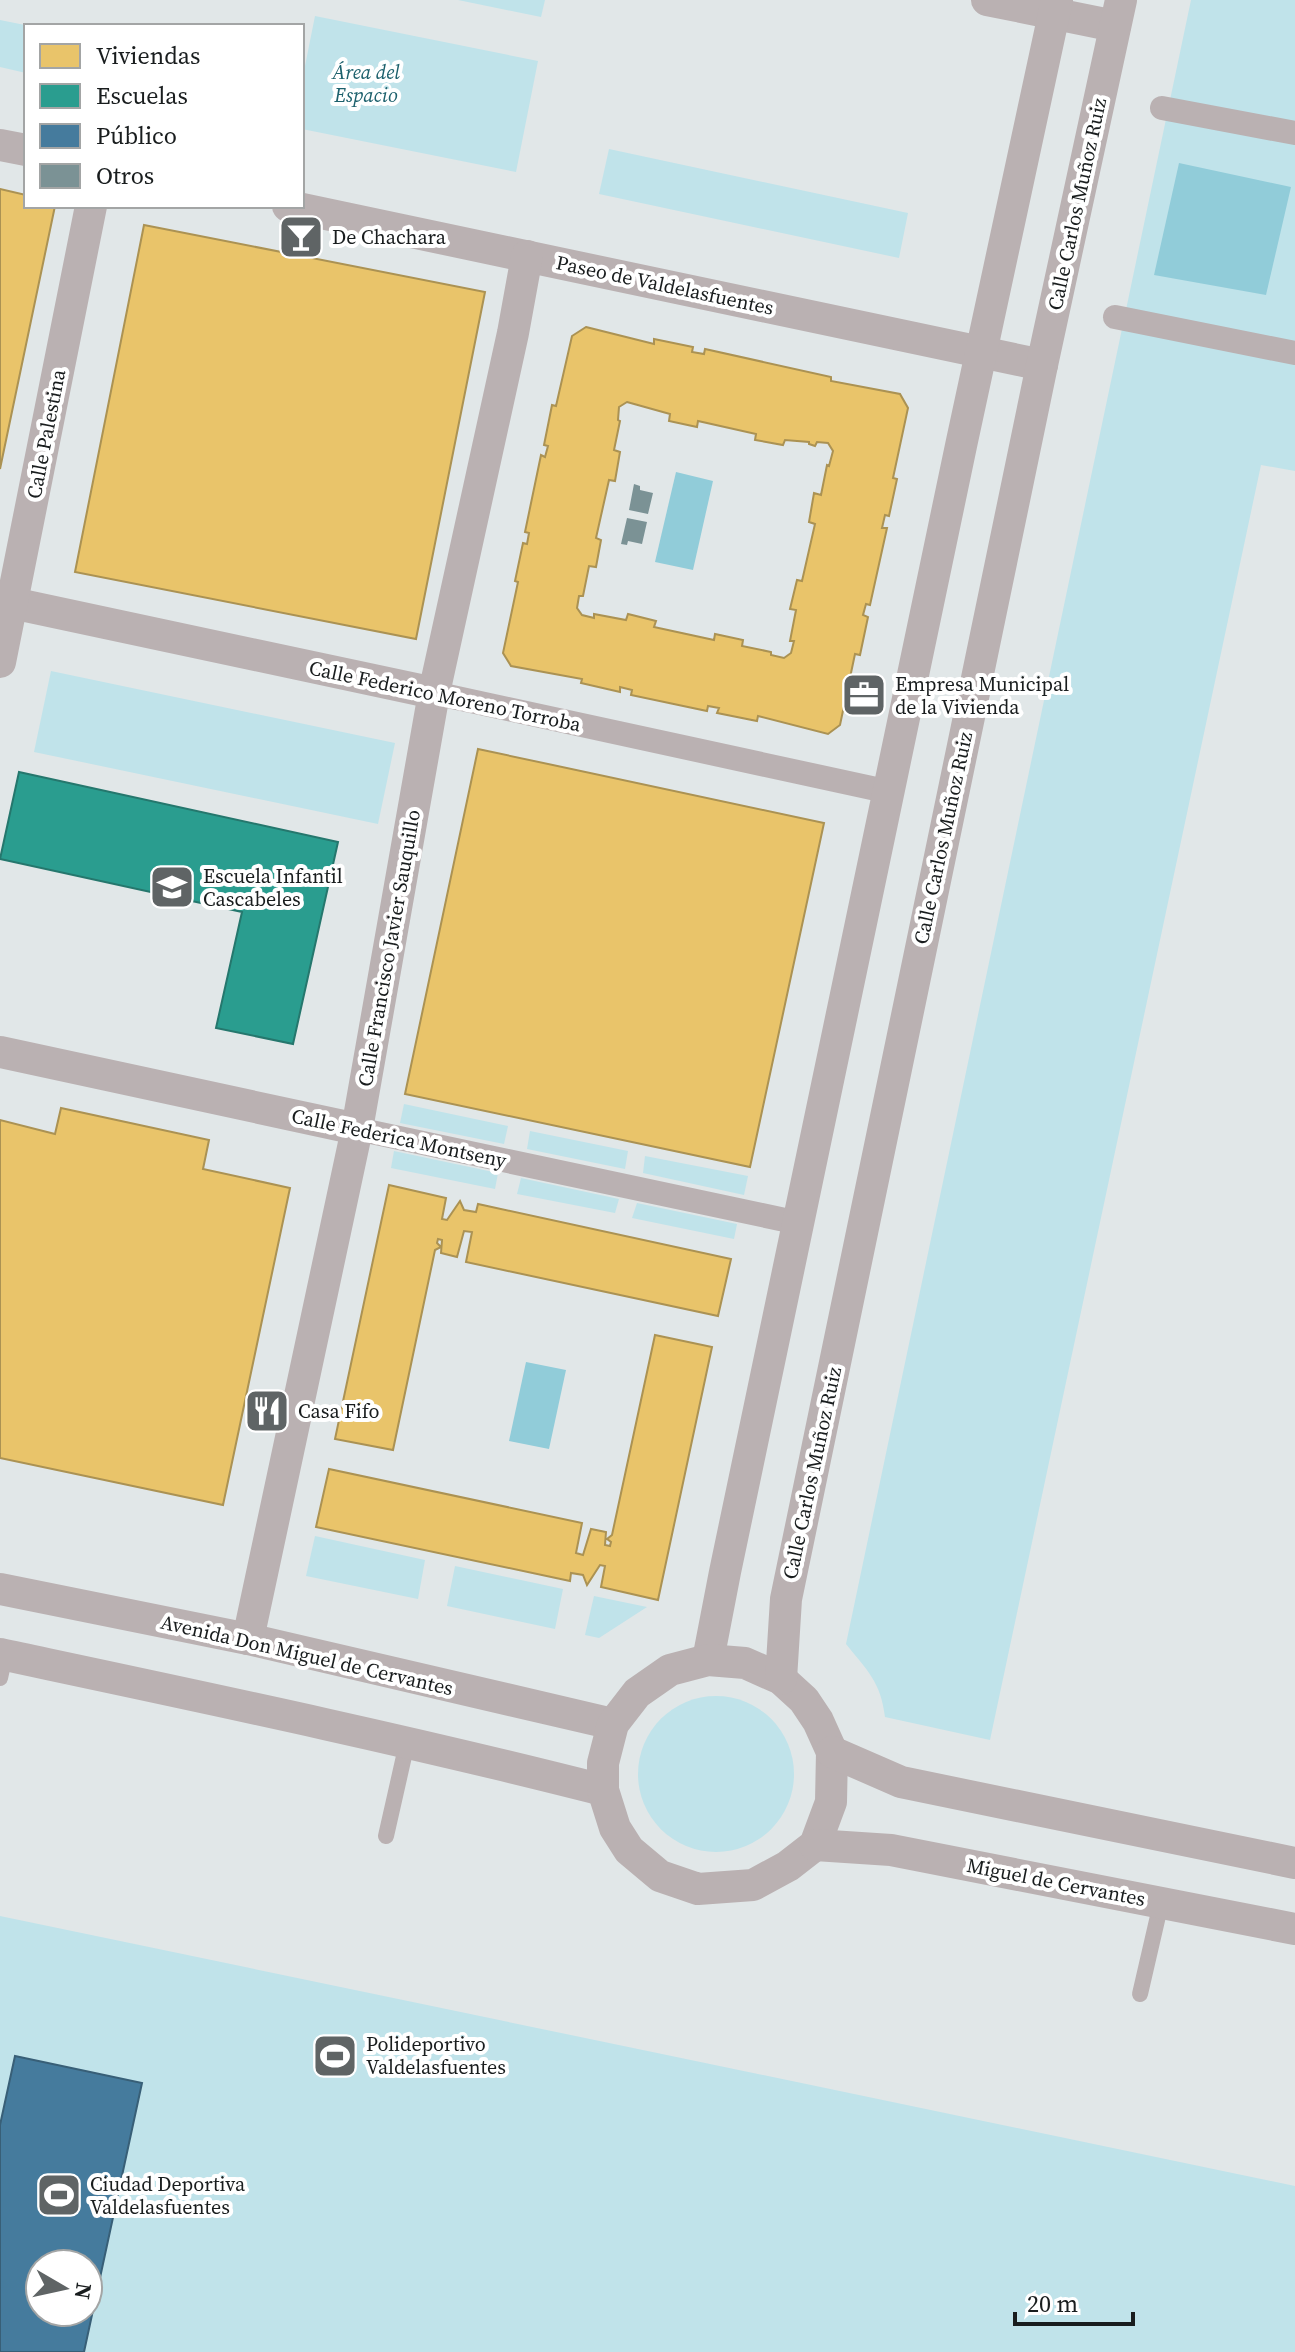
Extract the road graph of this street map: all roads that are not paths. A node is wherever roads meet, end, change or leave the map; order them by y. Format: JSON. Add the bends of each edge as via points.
{"nodes":[{"id":1,"x":987,"y":0,"type":"edge"},
{"id":2,"x":1056,"y":7,"type":"edge"},
{"id":3,"x":1118,"y":13,"type":"edge"},
{"id":4,"x":1162,"y":108,"type":"dead end"},
{"id":5,"x":1295,"y":133,"type":"edge"},
{"id":6,"x":0,"y":145,"type":"edge"},
{"id":7,"x":24,"y":150,"type":"edge"},
{"id":8,"x":91,"y":208,"type":"edge"},
{"id":9,"x":298,"y":208,"type":"edge"},
{"id":10,"x":527,"y":256,"type":"junction"},
{"id":11,"x":1115,"y":317,"type":"dead end"},
{"id":12,"x":1295,"y":353,"type":"edge"},
{"id":13,"x":983,"y":354,"type":"junction"},
{"id":14,"x":1042,"y":365,"type":"junction"},
{"id":15,"x":6,"y":602,"type":"edge"},
{"id":16,"x":0,"y":662,"type":"edge"},
{"id":17,"x":434,"y":693,"type":"junction"},
{"id":18,"x":890,"y":792,"type":"junction"},
{"id":19,"x":0,"y":1052,"type":"edge"},
{"id":20,"x":357,"y":1129,"type":"junction"},
{"id":21,"x":799,"y":1223,"type":"junction"},
{"id":22,"x":0,"y":1589,"type":"edge"},
{"id":23,"x":248,"y":1639,"type":"junction"},
{"id":24,"x":708,"y":1660,"type":"junction"},
{"id":25,"x":2,"y":1662,"type":"edge"},
{"id":26,"x":781,"y":1679,"type":"junction"},
{"id":27,"x":613,"y":1724,"type":"junction"},
{"id":28,"x":407,"y":1743,"type":"junction"},
{"id":29,"x":832,"y":1752,"type":"junction"},
{"id":30,"x":603,"y":1790,"type":"junction"},
{"id":31,"x":386,"y":1836,"type":"dead end"},
{"id":32,"x":815,"y":1845,"type":"junction"},
{"id":33,"x":1295,"y":1863,"type":"edge"},
{"id":34,"x":1161,"y":1903,"type":"junction"},
{"id":35,"x":1295,"y":1929,"type":"edge"},
{"id":36,"x":1140,"y":1994,"type":"dead end"}],
"edges":[{"from":1,"to":2,"type":"street"},
{"from":2,"to":3,"type":"street"},
{"from":2,"to":13,"type":"street"},
{"from":3,"to":14,"type":"street","name":"Calle Carlos Muñoz Ruiz"},
{"from":4,"to":5,"type":"street"},
{"from":6,"to":7,"type":"street"},
{"from":8,"to":15,"type":"street","name":"Calle Palestina"},
{"from":9,"to":10,"type":"street","name":"Paseo de Valdelasfuentes"},
{"from":10,"to":13,"type":"street","name":"Paseo de Valdelasfuentes"},
{"from":10,"to":17,"type":"street","name":"Calle Francisco Javier Sauquillo"},
{"from":11,"to":12,"type":"street"},
{"from":13,"to":14,"type":"street","name":"Paseo de Valdelasfuentes"},
{"from":13,"to":18,"type":"street"},
{"from":14,"to":26,"type":"street","name":"Calle Carlos Muñoz Ruiz","via":[[786,1599]]},
{"from":15,"to":16,"type":"street","name":"Calle Palestina"},
{"from":15,"to":17,"type":"street","name":"Calle Federico Moreno Torroba"},
{"from":17,"to":18,"type":"street","name":"Calle Federico Moreno Torroba"},
{"from":17,"to":20,"type":"street","name":"Calle Francisco Javier Sauquillo"},
{"from":18,"to":21,"type":"street"},
{"from":19,"to":20,"type":"street","name":"Calle Federica Montseny"},
{"from":20,"to":21,"type":"street","name":"Calle Federica Montseny"},
{"from":20,"to":23,"type":"street","name":"Calle Francisco Javier Sauquillo"},
{"from":21,"to":24,"type":"street"},
{"from":22,"to":23,"type":"street","name":"Avenida Don Miguel de Cervantes"},
{"from":23,"to":27,"type":"street","name":"Avenida Don Miguel de Cervantes"},
{"from":24,"to":26,"type":"street","via":[[745,1663]]},
{"from":24,"to":27,"type":"street","via":[[670,1670],[637,1693]]},
{"from":25,"to":28,"type":"street"},
{"from":26,"to":29,"type":"street","via":[[804,1700]]},
{"from":27,"to":30,"type":"street","via":[[603,1763]]},
{"from":28,"to":30,"type":"street"},
{"from":28,"to":31,"type":"lane"},
{"from":29,"to":32,"type":"street","via":[[831,1802]]},
{"from":29,"to":33,"type":"street","via":[[901,1782]]},
{"from":30,"to":32,"type":"street","via":[[615,1828],[629,1850],[660,1876],[698,1889],[753,1885]]},
{"from":32,"to":34,"type":"street","name":"Miguel de Cervantes","via":[[891,1850]]},
{"from":34,"to":35,"type":"street","name":"Miguel de Cervantes"},
{"from":34,"to":36,"type":"lane"}]}
